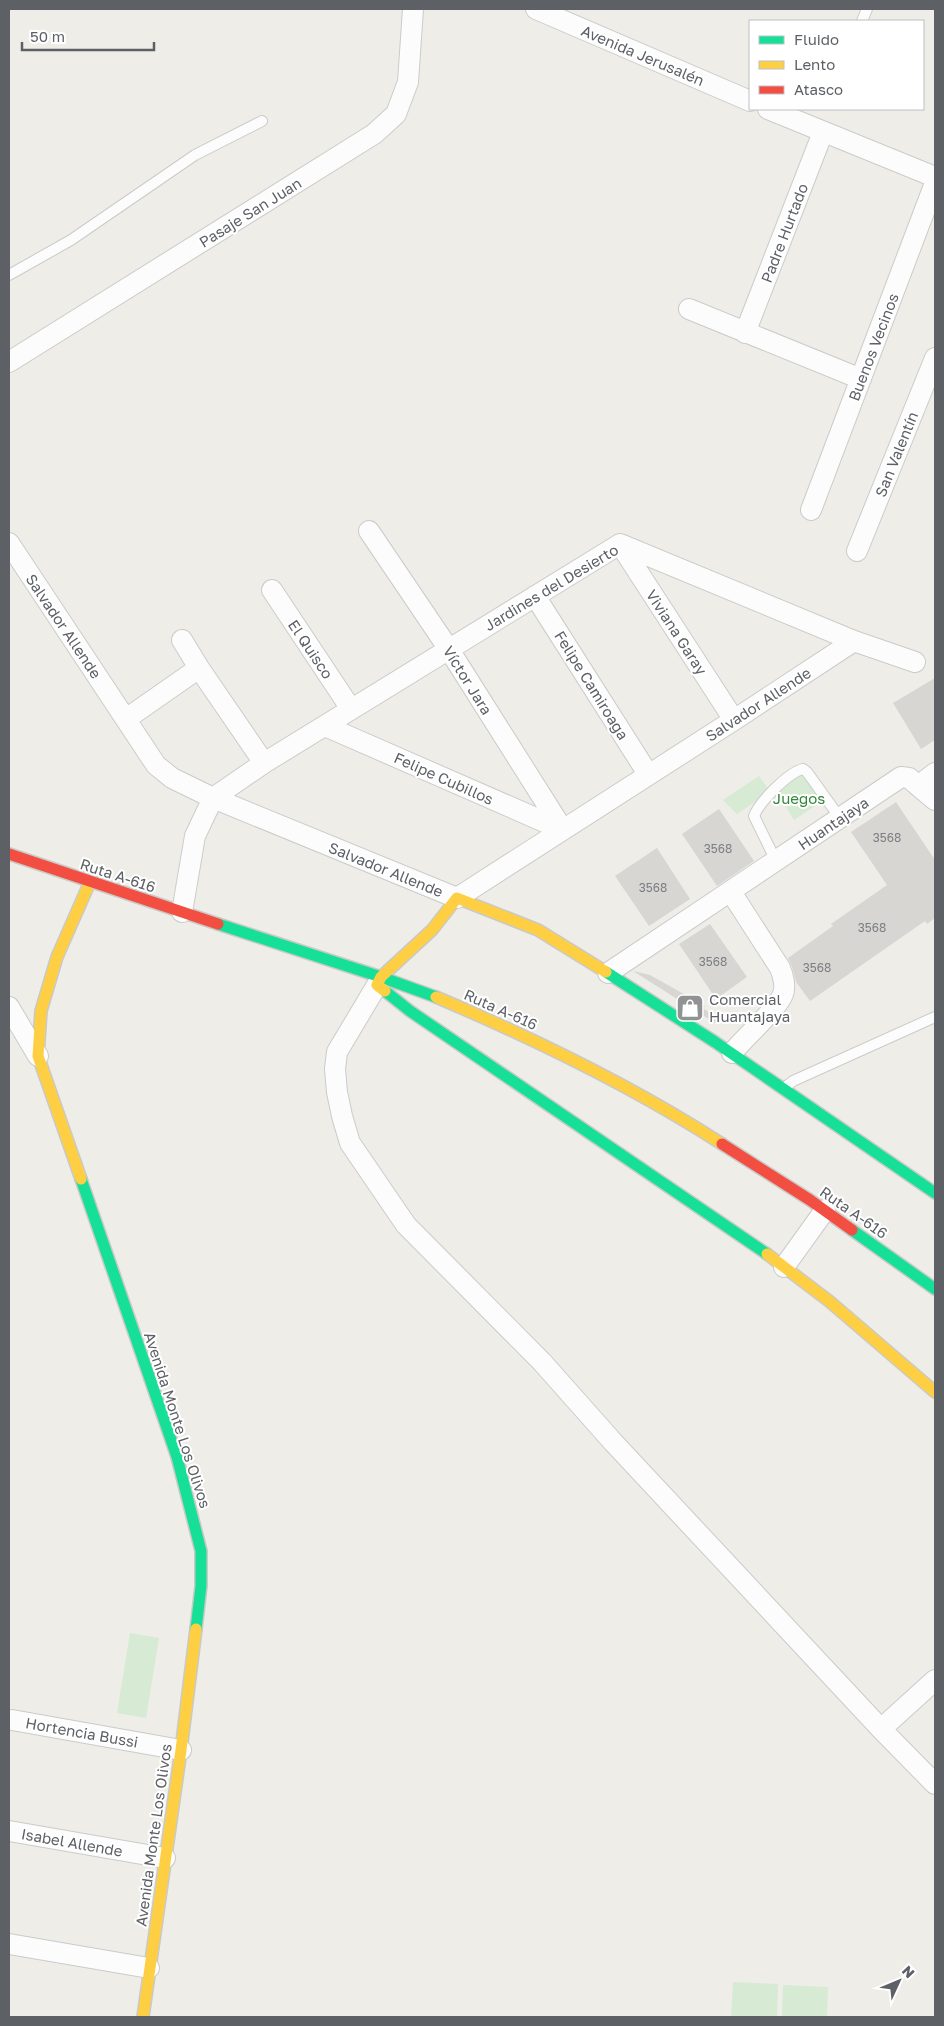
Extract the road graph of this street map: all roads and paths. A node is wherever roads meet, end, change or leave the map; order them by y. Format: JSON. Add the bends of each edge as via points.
{"nodes":[{"id":1,"x":413,"y":9,"type":"edge"},
{"id":2,"x":536,"y":9,"type":"edge"},
{"id":3,"x":749,"y":101,"type":"edge"},
{"id":4,"x":770,"y":110,"type":"edge"},
{"id":5,"x":262,"y":121,"type":"dead end"},
{"id":6,"x":823,"y":132,"type":"junction"},
{"id":7,"x":935,"y":177,"type":"edge"},
{"id":8,"x":935,"y":183,"type":"edge"},
{"id":9,"x":9,"y":275,"type":"edge"},
{"id":10,"x":689,"y":309,"type":"dead end"},
{"id":11,"x":745,"y":333,"type":"junction"},
{"id":12,"x":935,"y":358,"type":"edge"},
{"id":13,"x":9,"y":362,"type":"edge"},
{"id":14,"x":861,"y":379,"type":"junction"},
{"id":15,"x":811,"y":510,"type":"dead end"},
{"id":16,"x":369,"y":531,"type":"dead end"},
{"id":17,"x":9,"y":543,"type":"edge"},
{"id":18,"x":620,"y":544,"type":"junction"},
{"id":19,"x":858,"y":551,"type":"dead end"},
{"id":20,"x":272,"y":590,"type":"dead end"},
{"id":21,"x":535,"y":596,"type":"junction"},
{"id":22,"x":182,"y":640,"type":"dead end"},
{"id":23,"x":854,"y":640,"type":"junction"},
{"id":24,"x":448,"y":648,"type":"junction"},
{"id":25,"x":915,"y":662,"type":"dead end"},
{"id":26,"x":199,"y":668,"type":"junction"},
{"id":27,"x":351,"y":709,"type":"junction"},
{"id":28,"x":126,"y":719,"type":"junction"},
{"id":29,"x":734,"y":720,"type":"junction"},
{"id":30,"x":324,"y":726,"type":"junction"},
{"id":31,"x":264,"y":763,"type":"junction"},
{"id":32,"x":935,"y":773,"type":"edge"},
{"id":33,"x":648,"y":774,"type":"junction"},
{"id":34,"x":918,"y":786,"type":"junction"},
{"id":35,"x":213,"y":798,"type":"junction"},
{"id":36,"x":935,"y":800,"type":"edge"},
{"id":37,"x":840,"y":818,"type":"junction"},
{"id":38,"x":563,"y":830,"type":"junction"},
{"id":39,"x":9,"y":854,"type":"edge"},
{"id":40,"x":776,"y":862,"type":"junction"},
{"id":41,"x":90,"y":882,"type":"junction"},
{"id":42,"x":731,"y":892,"type":"junction"},
{"id":43,"x":457,"y":898,"type":"junction"},
{"id":44,"x":182,"y":912,"type":"junction"},
{"id":45,"x":608,"y":973,"type":"junction"},
{"id":46,"x":379,"y":981,"type":"junction"},
{"id":47,"x":9,"y":1007,"type":"edge"},
{"id":48,"x":935,"y":1016,"type":"edge"},
{"id":49,"x":732,"y":1053,"type":"junction"},
{"id":50,"x":38,"y":1056,"type":"junction"},
{"id":51,"x":783,"y":1088,"type":"junction"},
{"id":52,"x":935,"y":1193,"type":"edge"},
{"id":53,"x":826,"y":1210,"type":"junction"},
{"id":54,"x":784,"y":1267,"type":"junction"},
{"id":55,"x":935,"y":1289,"type":"edge"},
{"id":56,"x":935,"y":1392,"type":"edge"},
{"id":57,"x":935,"y":1680,"type":"edge"},
{"id":58,"x":12,"y":1720,"type":"dead end"},
{"id":59,"x":881,"y":1729,"type":"junction"},
{"id":60,"x":181,"y":1750,"type":"junction"},
{"id":61,"x":935,"y":1784,"type":"edge"},
{"id":62,"x":9,"y":1831,"type":"edge"},
{"id":63,"x":165,"y":1858,"type":"junction"},
{"id":64,"x":9,"y":1944,"type":"edge"},
{"id":65,"x":149,"y":1968,"type":"junction"},
{"id":66,"x":142,"y":2017,"type":"edge"}],
"edges":[{"from":1,"to":13,"type":"street","name":"Pasaje San Juan","via":[[408,82],[396,114],[374,134]]},
{"from":2,"to":3,"type":"street","name":"Avenida Jerusalén"},
{"from":4,"to":6,"type":"street"},
{"from":5,"to":9,"type":"lane","via":[[195,156],[71,240]]},
{"from":6,"to":7,"type":"street"},
{"from":6,"to":11,"type":"street","name":"Padre Hurtado"},
{"from":8,"to":14,"type":"street","name":"Buenos Vecinos"},
{"from":10,"to":11,"type":"street"},
{"from":11,"to":14,"type":"street"},
{"from":12,"to":19,"type":"street","name":"San Valentín"},
{"from":14,"to":15,"type":"street","name":"Buenos Vecinos"},
{"from":16,"to":24,"type":"street","name":"Víctor Jara"},
{"from":17,"to":28,"type":"street","name":"Salvador Allende"},
{"from":18,"to":21,"type":"street","name":"Jardines del Desierto"},
{"from":18,"to":23,"type":"street","name":"Jardines del Desierto"},
{"from":18,"to":29,"type":"street","name":"Viviana Garay"},
{"from":20,"to":27,"type":"street","name":"El Quisco"},
{"from":21,"to":24,"type":"street","name":"Jardines del Desierto"},
{"from":21,"to":33,"type":"street","name":"Felipe Camiroaga"},
{"from":22,"to":26,"type":"street"},
{"from":23,"to":25,"type":"street","name":"Jardines del Desierto"},
{"from":23,"to":29,"type":"street","name":"Salvador Allende"},
{"from":24,"to":27,"type":"street","name":"Jardines del Desierto"},
{"from":24,"to":38,"type":"street","name":"Víctor Jara"},
{"from":26,"to":28,"type":"street"},
{"from":26,"to":31,"type":"street"},
{"from":27,"to":30,"type":"street","name":"Jardines del Desierto"},
{"from":28,"to":35,"type":"street","name":"Salvador Allende","via":[[164,773]]},
{"from":29,"to":33,"type":"street","name":"Salvador Allende"},
{"from":30,"to":31,"type":"street","name":"Jardines del Desierto"},
{"from":30,"to":38,"type":"street","name":"Felipe Cubillos"},
{"from":31,"to":35,"type":"street","name":"Jardines del Desierto"},
{"from":32,"to":34,"type":"street"},
{"from":33,"to":38,"type":"street","name":"Salvador Allende"},
{"from":34,"to":36,"type":"street","name":"Huantajaya"},
{"from":34,"to":37,"type":"street","name":"Huantajaya","via":[[909,778],[901,777]]},
{"from":35,"to":43,"type":"street","name":"Salvador Allende"},
{"from":35,"to":44,"type":"street","via":[[195,836]]},
{"from":37,"to":40,"type":"street","name":"Huantajaya"},
{"from":37,"to":40,"type":"lane","via":[[804,769],[794,774],[763,801],[754,816]]},
{"from":38,"to":43,"type":"street","name":"Salvador Allende"},
{"from":39,"to":41,"type":"street","name":"Ruta A-616"},
{"from":40,"to":42,"type":"street","name":"Huantajaya"},
{"from":41,"to":44,"type":"street","name":"Ruta A-616"},
{"from":41,"to":50,"type":"street","name":"Avenida Monte Los Olivos","via":[[56,958],[41,1011]]},
{"from":42,"to":45,"type":"street","name":"Huantajaya"},
{"from":42,"to":49,"type":"street","via":[[780,968],[784,993],[778,1004]]},
{"from":43,"to":45,"type":"street","via":[[538,930]]},
{"from":43,"to":46,"type":"street","via":[[430,935]]},
{"from":44,"to":46,"type":"street","name":"Ruta A-616"},
{"from":45,"to":49,"type":"street"},
{"from":46,"to":53,"type":"street","name":"Ruta A-616","via":[[431,995],[593,1069],[713,1138]]},
{"from":46,"to":54,"type":"street","via":[[410,1011]]},
{"from":46,"to":59,"type":"street","via":[[337,1052],[337,1092],[350,1143],[406,1225],[542,1362]]},
{"from":47,"to":50,"type":"street"},
{"from":48,"to":51,"type":"lane"},
{"from":49,"to":51,"type":"street"},
{"from":50,"to":60,"type":"street","name":"Avenida Monte Los Olivos","via":[[177,1457],[201,1551],[201,1586]]},
{"from":51,"to":52,"type":"street"},
{"from":53,"to":54,"type":"street"},
{"from":53,"to":55,"type":"street","name":"Ruta A-616"},
{"from":54,"to":56,"type":"street","via":[[829,1301]]},
{"from":57,"to":59,"type":"street"},
{"from":58,"to":60,"type":"street","name":"Hortencia Bussi"},
{"from":59,"to":61,"type":"street"},
{"from":60,"to":63,"type":"street","name":"Avenida Monte Los Olivos"},
{"from":62,"to":63,"type":"street","name":"Isabel Allende"},
{"from":63,"to":65,"type":"street","name":"Avenida Monte Los Olivos"},
{"from":64,"to":65,"type":"street"},
{"from":65,"to":66,"type":"street","name":"Avenida Monte Los Olivos"}]}
